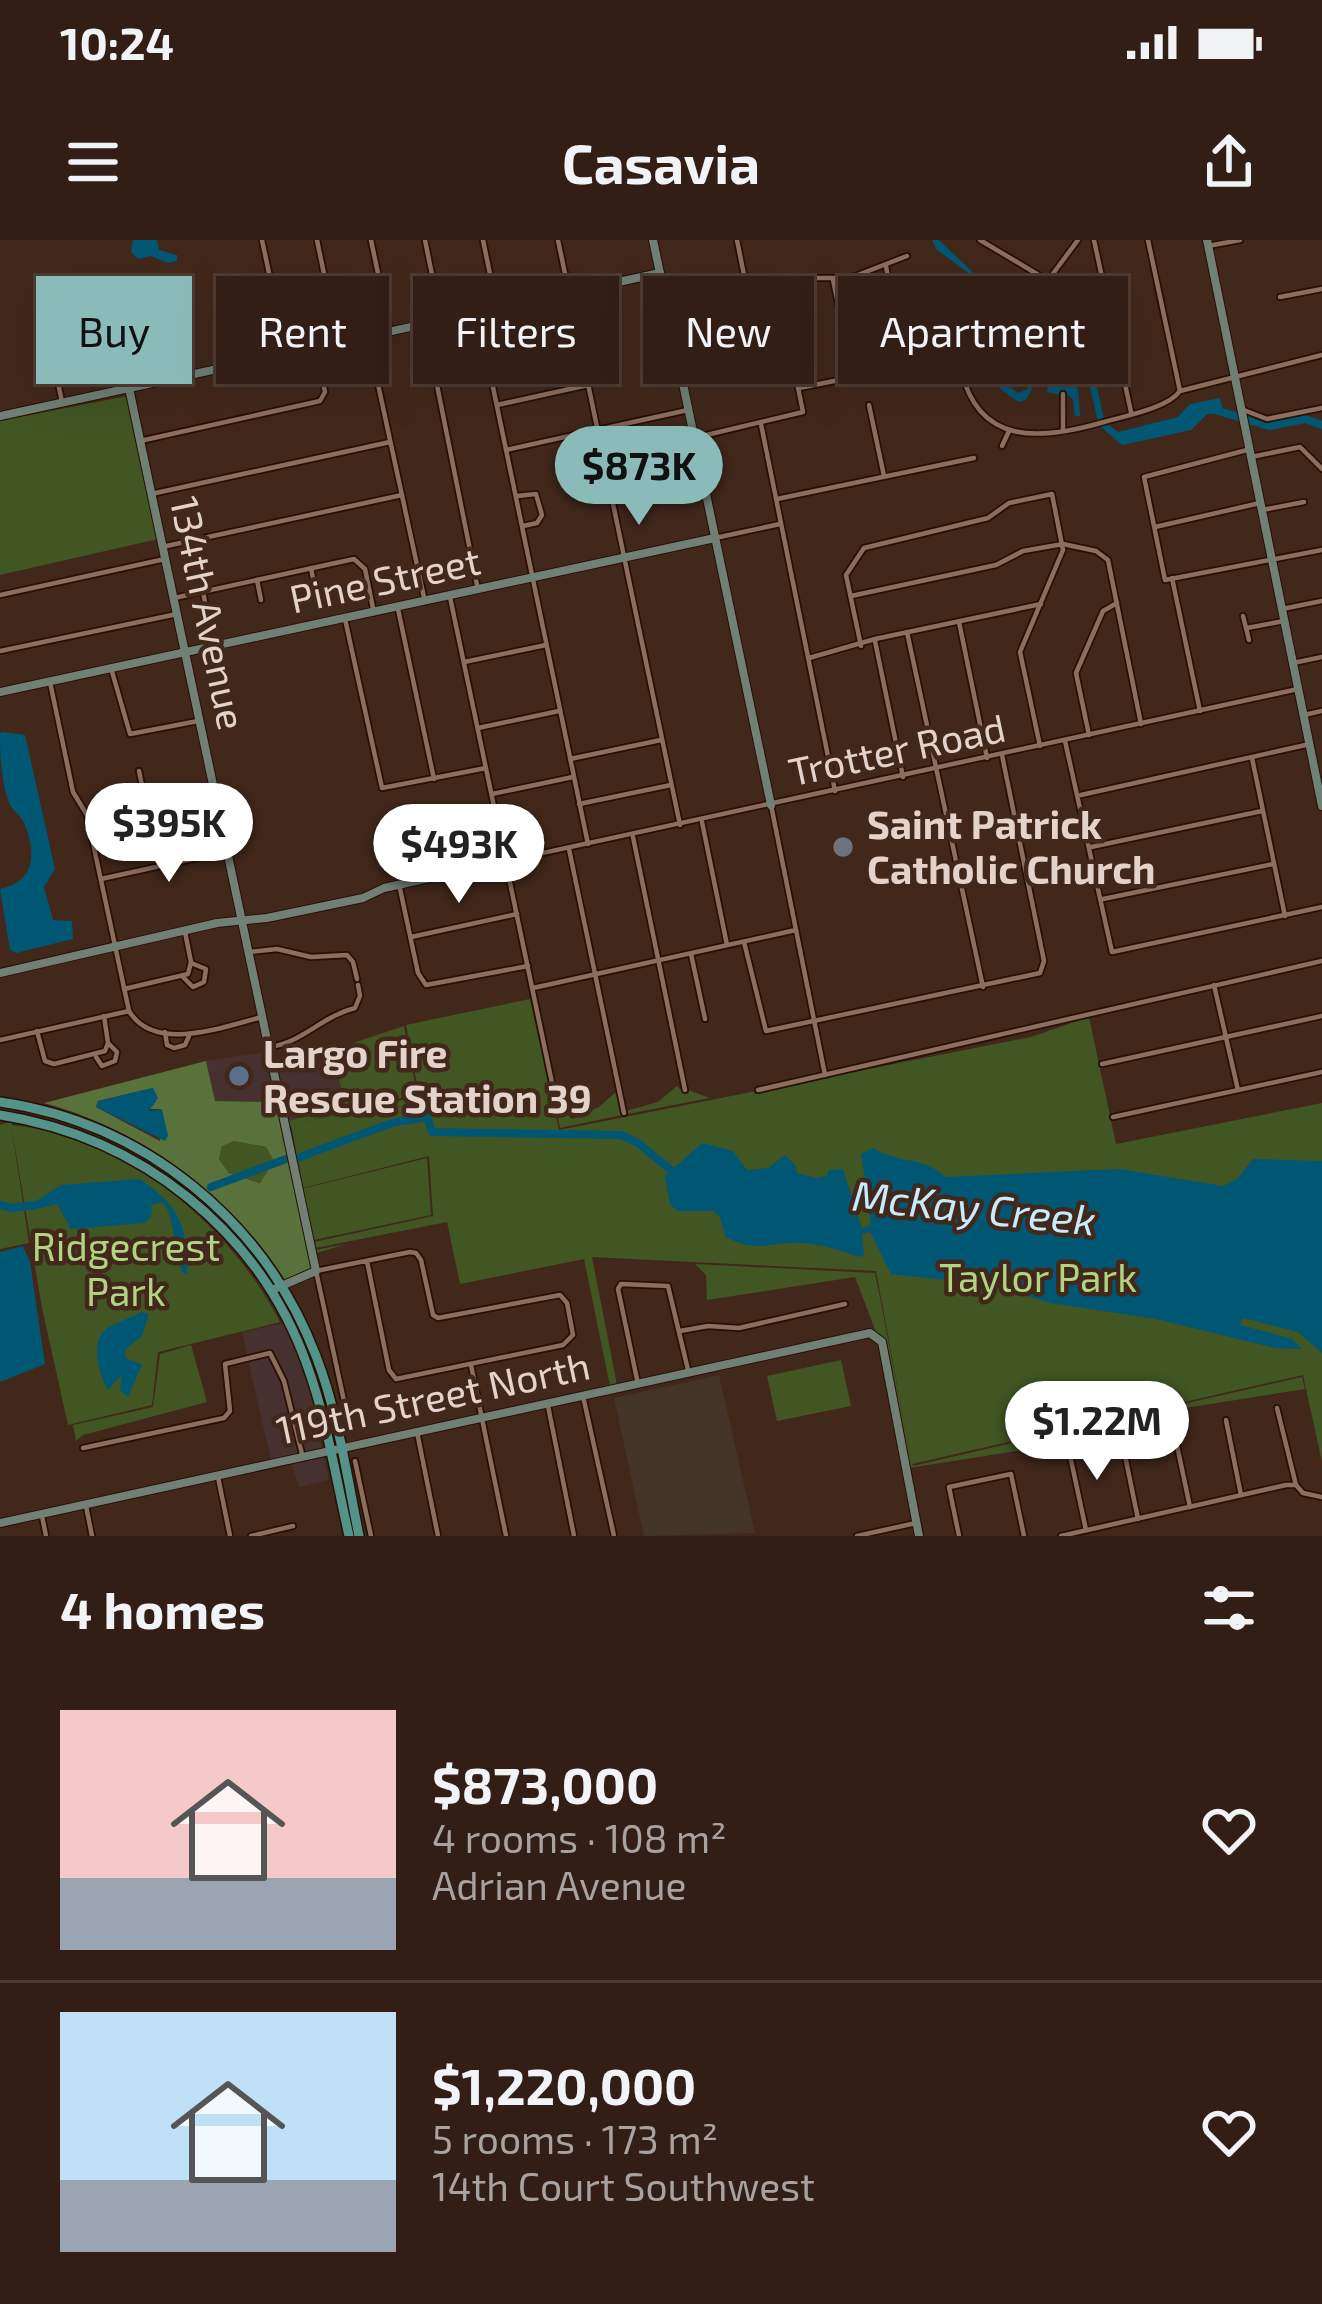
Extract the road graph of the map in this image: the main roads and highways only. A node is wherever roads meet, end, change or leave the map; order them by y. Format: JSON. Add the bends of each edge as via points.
{"nodes":[{"id":1,"x":1,"y":1108,"type":"edge"},
{"id":2,"x":335,"y":1449,"type":"junction"},
{"id":3,"x":349,"y":1536,"type":"edge"},
{"id":4,"x":359,"y":1536,"type":"edge"}],
"edges":[{"from":1,"to":2,"type":"main road","via":[[71,1130],[160,1176],[219,1225],[277,1287]]},
{"from":2,"to":3,"type":"main road"},
{"from":2,"to":4,"type":"main road"}]}
